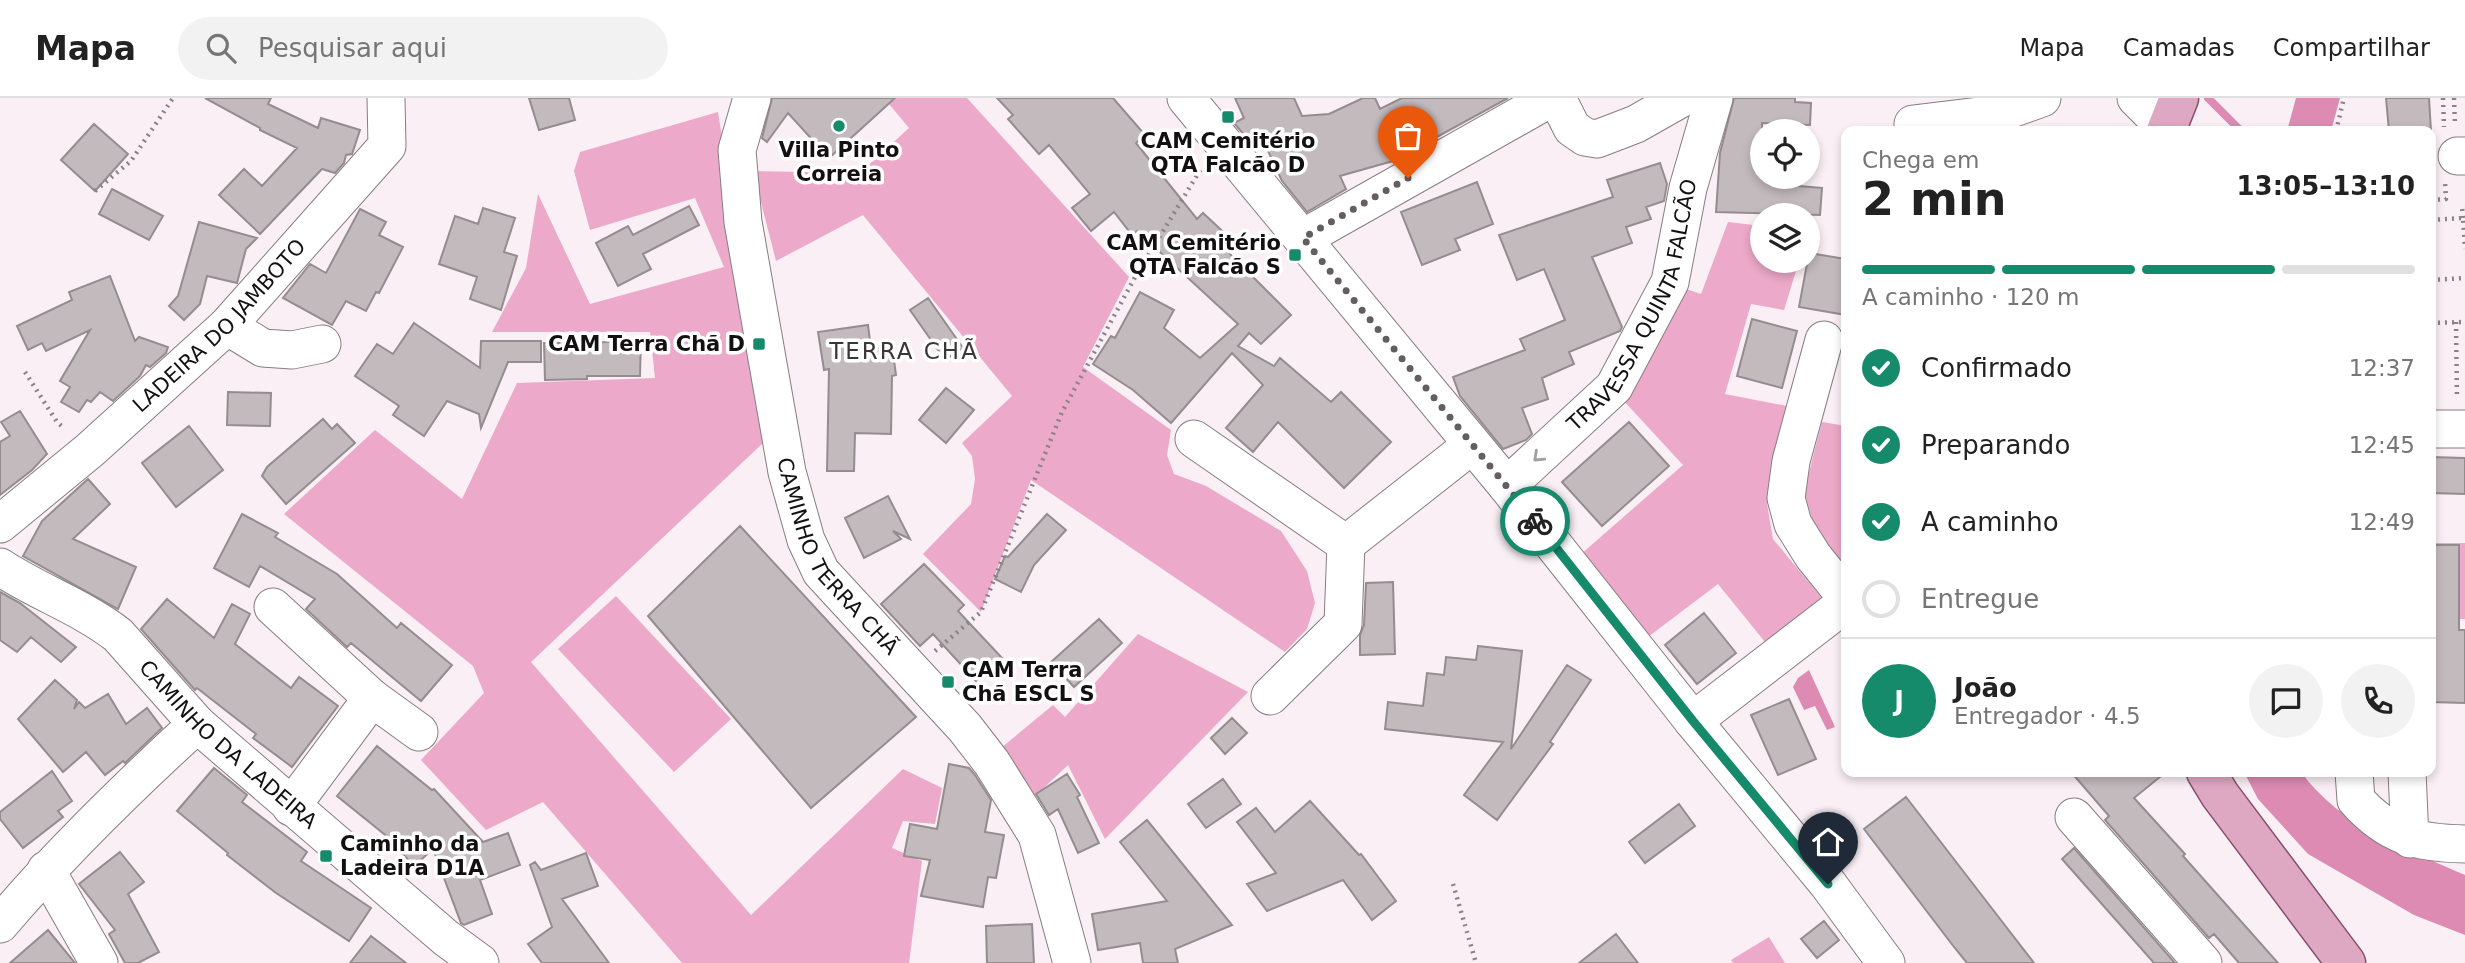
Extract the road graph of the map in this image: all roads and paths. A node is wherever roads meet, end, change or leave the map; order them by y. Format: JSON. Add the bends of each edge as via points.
{"nodes":[{"id":1,"x":173,"y":98,"type":"edge"},
{"id":2,"x":386,"y":98,"type":"edge"},
{"id":3,"x":752,"y":98,"type":"edge"},
{"id":4,"x":1185,"y":98,"type":"edge"},
{"id":5,"x":1551,"y":98,"type":"edge"},
{"id":6,"x":1557,"y":98,"type":"edge"},
{"id":7,"x":1682,"y":98,"type":"edge"},
{"id":8,"x":1714,"y":98,"type":"edge"},
{"id":9,"x":2042,"y":98,"type":"edge"},
{"id":10,"x":2136,"y":98,"type":"edge"},
{"id":11,"x":2344,"y":98,"type":"edge"},
{"id":12,"x":2172,"y":117,"type":"edge"},
{"id":13,"x":1913,"y":124,"type":"dead end"},
{"id":14,"x":2337,"y":126,"type":"edge"},
{"id":15,"x":1219,"y":139,"type":"junction"},
{"id":16,"x":2456,"y":166,"type":"edge"},
{"id":17,"x":95,"y":191,"type":"dead end"},
{"id":18,"x":2436,"y":200,"type":"edge"},
{"id":19,"x":2465,"y":207,"type":"edge"},
{"id":20,"x":2463,"y":218,"type":"edge"},
{"id":21,"x":2436,"y":220,"type":"edge"},
{"id":22,"x":1303,"y":238,"type":"junction"},
{"id":23,"x":2465,"y":249,"type":"edge"},
{"id":24,"x":2465,"y":278,"type":"edge"},
{"id":25,"x":2436,"y":279,"type":"edge"},
{"id":26,"x":2456,"y":322,"type":"junction"},
{"id":27,"x":2465,"y":322,"type":"edge"},
{"id":28,"x":2436,"y":323,"type":"edge"},
{"id":29,"x":227,"y":326,"type":"junction"},
{"id":30,"x":1824,"y":340,"type":"dead end"},
{"id":31,"x":322,"y":344,"type":"dead end"},
{"id":32,"x":25,"y":372,"type":"dead end"},
{"id":33,"x":2457,"y":372,"type":"dead end"},
{"id":34,"x":2436,"y":429,"type":"edge"},
{"id":35,"x":2465,"y":429,"type":"edge"},
{"id":36,"x":1194,"y":439,"type":"dead end"},
{"id":37,"x":1472,"y":445,"type":"junction"},
{"id":38,"x":90,"y":450,"type":"junction"},
{"id":39,"x":1507,"y":486,"type":"junction"},
{"id":40,"x":0,"y":524,"type":"edge"},
{"id":41,"x":1346,"y":544,"type":"junction"},
{"id":42,"x":0,"y":567,"type":"edge"},
{"id":43,"x":1841,"y":591,"type":"edge"},
{"id":44,"x":273,"y":607,"type":"dead end"},
{"id":45,"x":1841,"y":607,"type":"edge"},
{"id":46,"x":912,"y":670,"type":"junction"},
{"id":47,"x":1270,"y":696,"type":"dead end"},
{"id":48,"x":372,"y":698,"type":"junction"},
{"id":49,"x":1693,"y":721,"type":"junction"},
{"id":50,"x":197,"y":724,"type":"junction"},
{"id":51,"x":419,"y":732,"type":"dead end"},
{"id":52,"x":2209,"y":777,"type":"edge"},
{"id":53,"x":2354,"y":777,"type":"edge"},
{"id":54,"x":2407,"y":777,"type":"edge"},
{"id":55,"x":291,"y":807,"type":"junction"},
{"id":56,"x":2074,"y":817,"type":"dead end"},
{"id":57,"x":2357,"y":824,"type":"dead end"},
{"id":58,"x":2409,"y":844,"type":"junction"},
{"id":59,"x":2465,"y":844,"type":"edge"},
{"id":60,"x":46,"y":870,"type":"junction"},
{"id":61,"x":1453,"y":884,"type":"dead end"},
{"id":62,"x":0,"y":924,"type":"edge"},
{"id":63,"x":99,"y":963,"type":"edge"},
{"id":64,"x":480,"y":963,"type":"edge"},
{"id":65,"x":1072,"y":963,"type":"edge"},
{"id":66,"x":1476,"y":963,"type":"edge"},
{"id":67,"x":1886,"y":963,"type":"edge"},
{"id":68,"x":2203,"y":963,"type":"edge"},
{"id":69,"x":2346,"y":963,"type":"edge"}],
"edges":[{"from":1,"to":17,"type":"path","via":[[131,161]]},
{"from":2,"to":29,"type":"street","name":"LADEIRA DO JAMBOTO","via":[[387,146]]},
{"from":3,"to":46,"type":"street","name":"CAMINHO TERRA CHÃ","via":[[737,150],[743,222],[795,504],[821,572]]},
{"from":4,"to":15,"type":"street"},
{"from":5,"to":22,"type":"street"},
{"from":6,"to":7,"type":"street","via":[[1572,128],[1597,139]]},
{"from":8,"to":39,"type":"street","name":"TRAVESSA QUINTA FALCÃO","one_way":true,"via":[[1688,188],[1670,282],[1614,387]]},
{"from":9,"to":13,"type":"street","via":[[1997,114]]},
{"from":10,"to":12,"type":"street","via":[[2153,115]]},
{"from":11,"to":14,"type":"path"},
{"from":15,"to":22,"type":"street"},
{"from":15,"to":46,"type":"path","via":[[1134,279],[1062,412],[981,612]]},
{"from":16,"to":18,"type":"path","via":[[2446,199]]},
{"from":19,"to":20,"type":"path"},
{"from":20,"to":21,"type":"path"},
{"from":20,"to":23,"type":"path"},
{"from":22,"to":37,"type":"street"},
{"from":24,"to":25,"type":"path"},
{"from":26,"to":27,"type":"path"},
{"from":26,"to":28,"type":"path"},
{"from":26,"to":33,"type":"path"},
{"from":29,"to":31,"type":"street","via":[[262,348]]},
{"from":29,"to":38,"type":"street","name":"LADEIRA DO JAMBOTO"},
{"from":30,"to":43,"type":"street","via":[[1791,461],[1786,498],[1793,524]]},
{"from":32,"to":38,"type":"path","via":[[57,422]]},
{"from":34,"to":35,"type":"street"},
{"from":36,"to":41,"type":"street"},
{"from":37,"to":39,"type":"street"},
{"from":37,"to":41,"type":"street"},
{"from":38,"to":40,"type":"street","name":"LADEIRA DO JAMBOTO"},
{"from":39,"to":49,"type":"street"},
{"from":41,"to":47,"type":"street","via":[[1343,624]]},
{"from":42,"to":50,"type":"street","name":"CAMINHO DA LADEIRA","via":[[102,622]]},
{"from":44,"to":48,"type":"street"},
{"from":45,"to":49,"type":"street"},
{"from":46,"to":65,"type":"street","name":"CAMINHO TERRA CHÃ","via":[[992,763],[1037,835]]},
{"from":48,"to":51,"type":"street"},
{"from":48,"to":55,"type":"street"},
{"from":49,"to":67,"type":"street","via":[[1828,884]]},
{"from":50,"to":55,"type":"street","name":"CAMINHO DA LADEIRA"},
{"from":50,"to":60,"type":"street"},
{"from":52,"to":69,"type":"main road"},
{"from":53,"to":58,"type":"street","via":[[2356,800]]},
{"from":54,"to":58,"type":"street"},
{"from":55,"to":64,"type":"street","name":"CAMINHO DA LADEIRA"},
{"from":56,"to":68,"type":"street"},
{"from":57,"to":58,"type":"street","via":[[2382,841]]},
{"from":58,"to":59,"type":"street"},
{"from":60,"to":62,"type":"street"},
{"from":60,"to":63,"type":"street"},
{"from":61,"to":66,"type":"path"}]}
